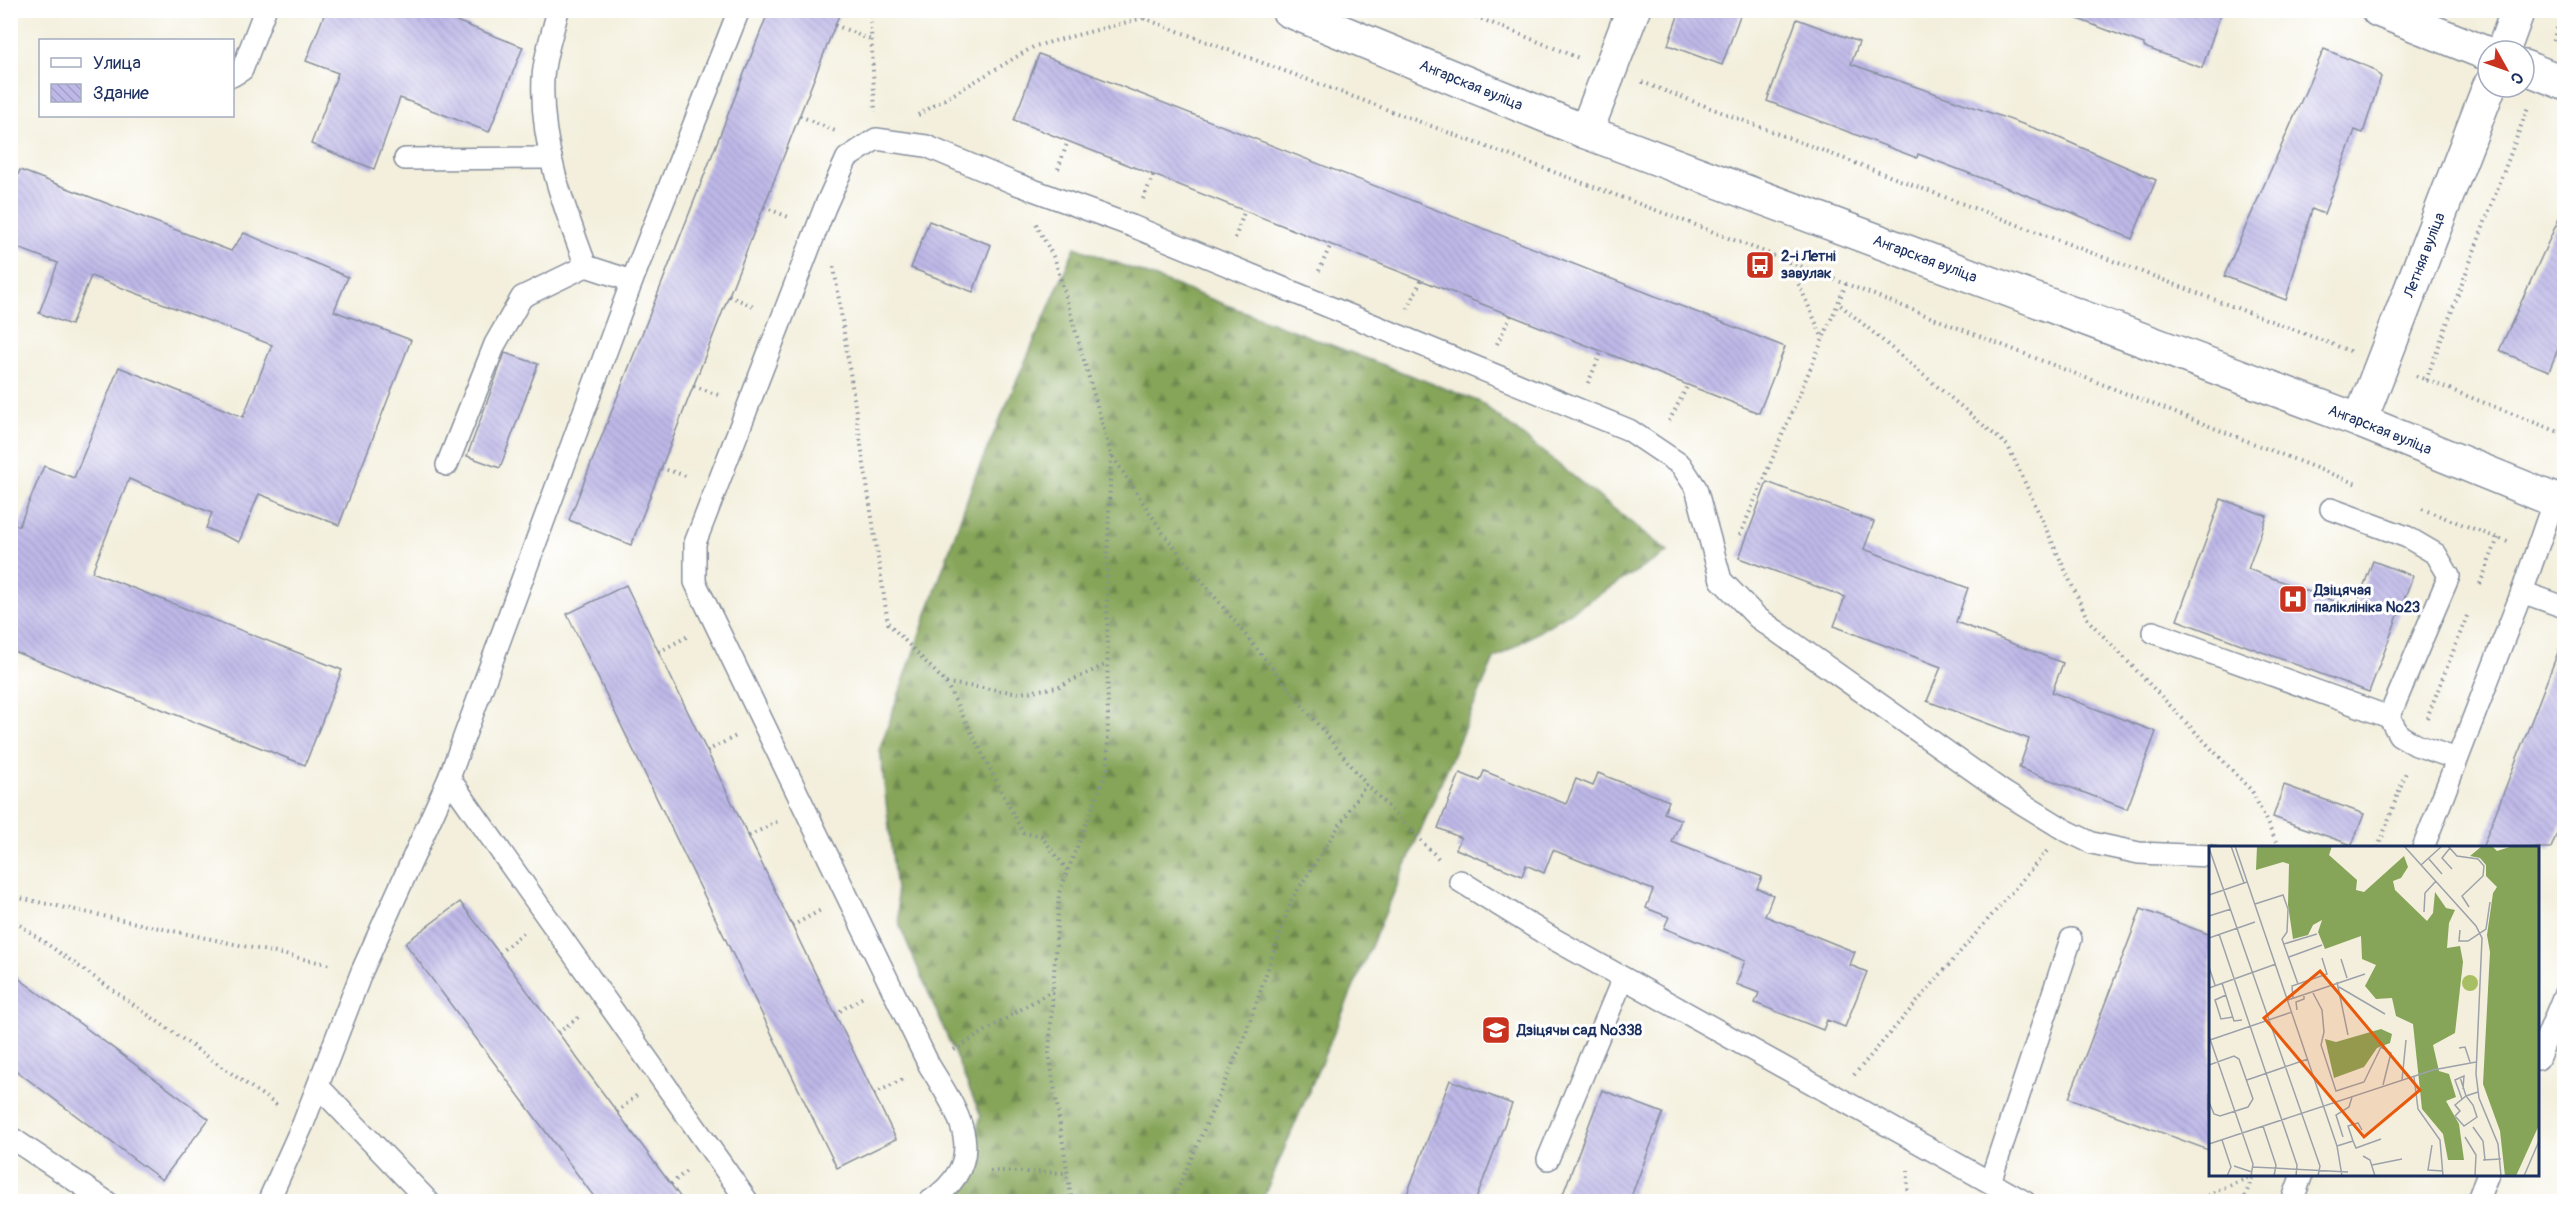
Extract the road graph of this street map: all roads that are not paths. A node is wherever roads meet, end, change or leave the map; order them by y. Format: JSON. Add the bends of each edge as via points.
{"nodes":[{"id":1,"x":265,"y":10,"type":"edge"},
{"id":2,"x":558,"y":10,"type":"edge"},
{"id":3,"x":739,"y":10,"type":"edge"},
{"id":4,"x":1288,"y":10,"type":"edge"},
{"id":5,"x":1634,"y":10,"type":"edge"},
{"id":6,"x":2378,"y":10,"type":"edge"},
{"id":7,"x":2518,"y":10,"type":"edge"},
{"id":8,"x":2507,"y":39,"type":"edge"},
{"id":9,"x":2476,"y":49,"type":"edge"},
{"id":10,"x":234,"y":75,"type":"edge"},
{"id":11,"x":2484,"y":99,"type":"edge"},
{"id":12,"x":1586,"y":132,"type":"junction"},
{"id":13,"x":551,"y":158,"type":"junction"},
{"id":14,"x":405,"y":159,"type":"dead end"},
{"id":15,"x":586,"y":266,"type":"junction"},
{"id":16,"x":632,"y":281,"type":"junction"},
{"id":17,"x":2360,"y":421,"type":"junction"},
{"id":18,"x":447,"y":465,"type":"dead end"},
{"id":19,"x":2559,"y":502,"type":"edge"},
{"id":20,"x":2331,"y":509,"type":"dead end"},
{"id":21,"x":2522,"y":592,"type":"junction"},
{"id":22,"x":2565,"y":607,"type":"edge"},
{"id":23,"x":2153,"y":632,"type":"dead end"},
{"id":24,"x":2389,"y":717,"type":"junction"},
{"id":25,"x":2457,"y":759,"type":"junction"},
{"id":26,"x":448,"y":778,"type":"junction"},
{"id":27,"x":2424,"y":846,"type":"edge"},
{"id":28,"x":2209,"y":856,"type":"edge"},
{"id":29,"x":1460,"y":881,"type":"road end"},
{"id":30,"x":2072,"y":939,"type":"dead end"},
{"id":31,"x":1623,"y":978,"type":"junction"},
{"id":32,"x":2565,"y":996,"type":"edge"},
{"id":33,"x":2539,"y":1057,"type":"edge"},
{"id":34,"x":318,"y":1086,"type":"junction"},
{"id":35,"x":10,"y":1137,"type":"edge"},
{"id":36,"x":1548,"y":1159,"type":"dead end"},
{"id":37,"x":2301,"y":1176,"type":"edge"},
{"id":38,"x":2487,"y":1176,"type":"edge"},
{"id":39,"x":1990,"y":1182,"type":"junction"},
{"id":40,"x":107,"y":1202,"type":"edge"},
{"id":41,"x":268,"y":1202,"type":"edge"},
{"id":42,"x":429,"y":1202,"type":"edge"},
{"id":43,"x":748,"y":1202,"type":"edge"},
{"id":44,"x":929,"y":1202,"type":"edge"},
{"id":45,"x":2025,"y":1202,"type":"edge"},
{"id":46,"x":2292,"y":1202,"type":"edge"},
{"id":47,"x":2477,"y":1202,"type":"edge"}],
"edges":[{"from":1,"to":10,"type":"lane","via":[[242,70]]},
{"from":2,"to":13,"type":"lane","via":[[543,76],[544,129]]},
{"from":3,"to":16,"type":"lane"},
{"from":4,"to":12,"type":"main road","name":"Ангарская вуліца"},
{"from":5,"to":12,"type":"main road"},
{"from":6,"to":9,"type":"main road"},
{"from":7,"to":8,"type":"main road"},
{"from":11,"to":17,"type":"main road","name":"Летняя вуліца"},
{"from":12,"to":17,"type":"main road","name":"Ангарская вуліца"},
{"from":13,"to":14,"type":"lane"},
{"from":13,"to":15,"type":"lane","via":[[558,190]]},
{"from":15,"to":16,"type":"lane"},
{"from":15,"to":18,"type":"lane","via":[[522,297],[495,344]]},
{"from":16,"to":26,"type":"lane"},
{"from":17,"to":19,"type":"main road","name":"Ангарская вуліца"},
{"from":19,"to":21,"type":"lane","via":[[2535,552]]},
{"from":20,"to":24,"type":"lane","via":[[2407,537],[2436,554],[2449,576]]},
{"from":21,"to":22,"type":"lane"},
{"from":21,"to":25,"type":"lane"},
{"from":23,"to":24,"type":"lane"},
{"from":24,"to":25,"type":"lane","via":[[2398,735]]},
{"from":25,"to":27,"type":"lane"},
{"from":26,"to":34,"type":"lane","via":[[362,971]]},
{"from":26,"to":43,"type":"lane"},
{"from":28,"to":44,"type":"lane","via":[[2139,853],[2092,843],[2065,830],[2005,793],[1758,618],[1721,580],[1696,488],[1681,465],[1629,430],[926,146],[876,139],[847,158],[825,207],[695,543],[695,582],[929,1065],[959,1114],[966,1144],[960,1171]]},
{"from":29,"to":31,"type":"lane"},
{"from":30,"to":39,"type":"lane"},
{"from":31,"to":36,"type":"lane"},
{"from":31,"to":39,"type":"lane"},
{"from":32,"to":33,"type":"lane"},
{"from":34,"to":41,"type":"lane"},
{"from":34,"to":42,"type":"lane"},
{"from":35,"to":40,"type":"lane"},
{"from":37,"to":46,"type":"lane"},
{"from":38,"to":47,"type":"lane"},
{"from":39,"to":45,"type":"lane"}]}
